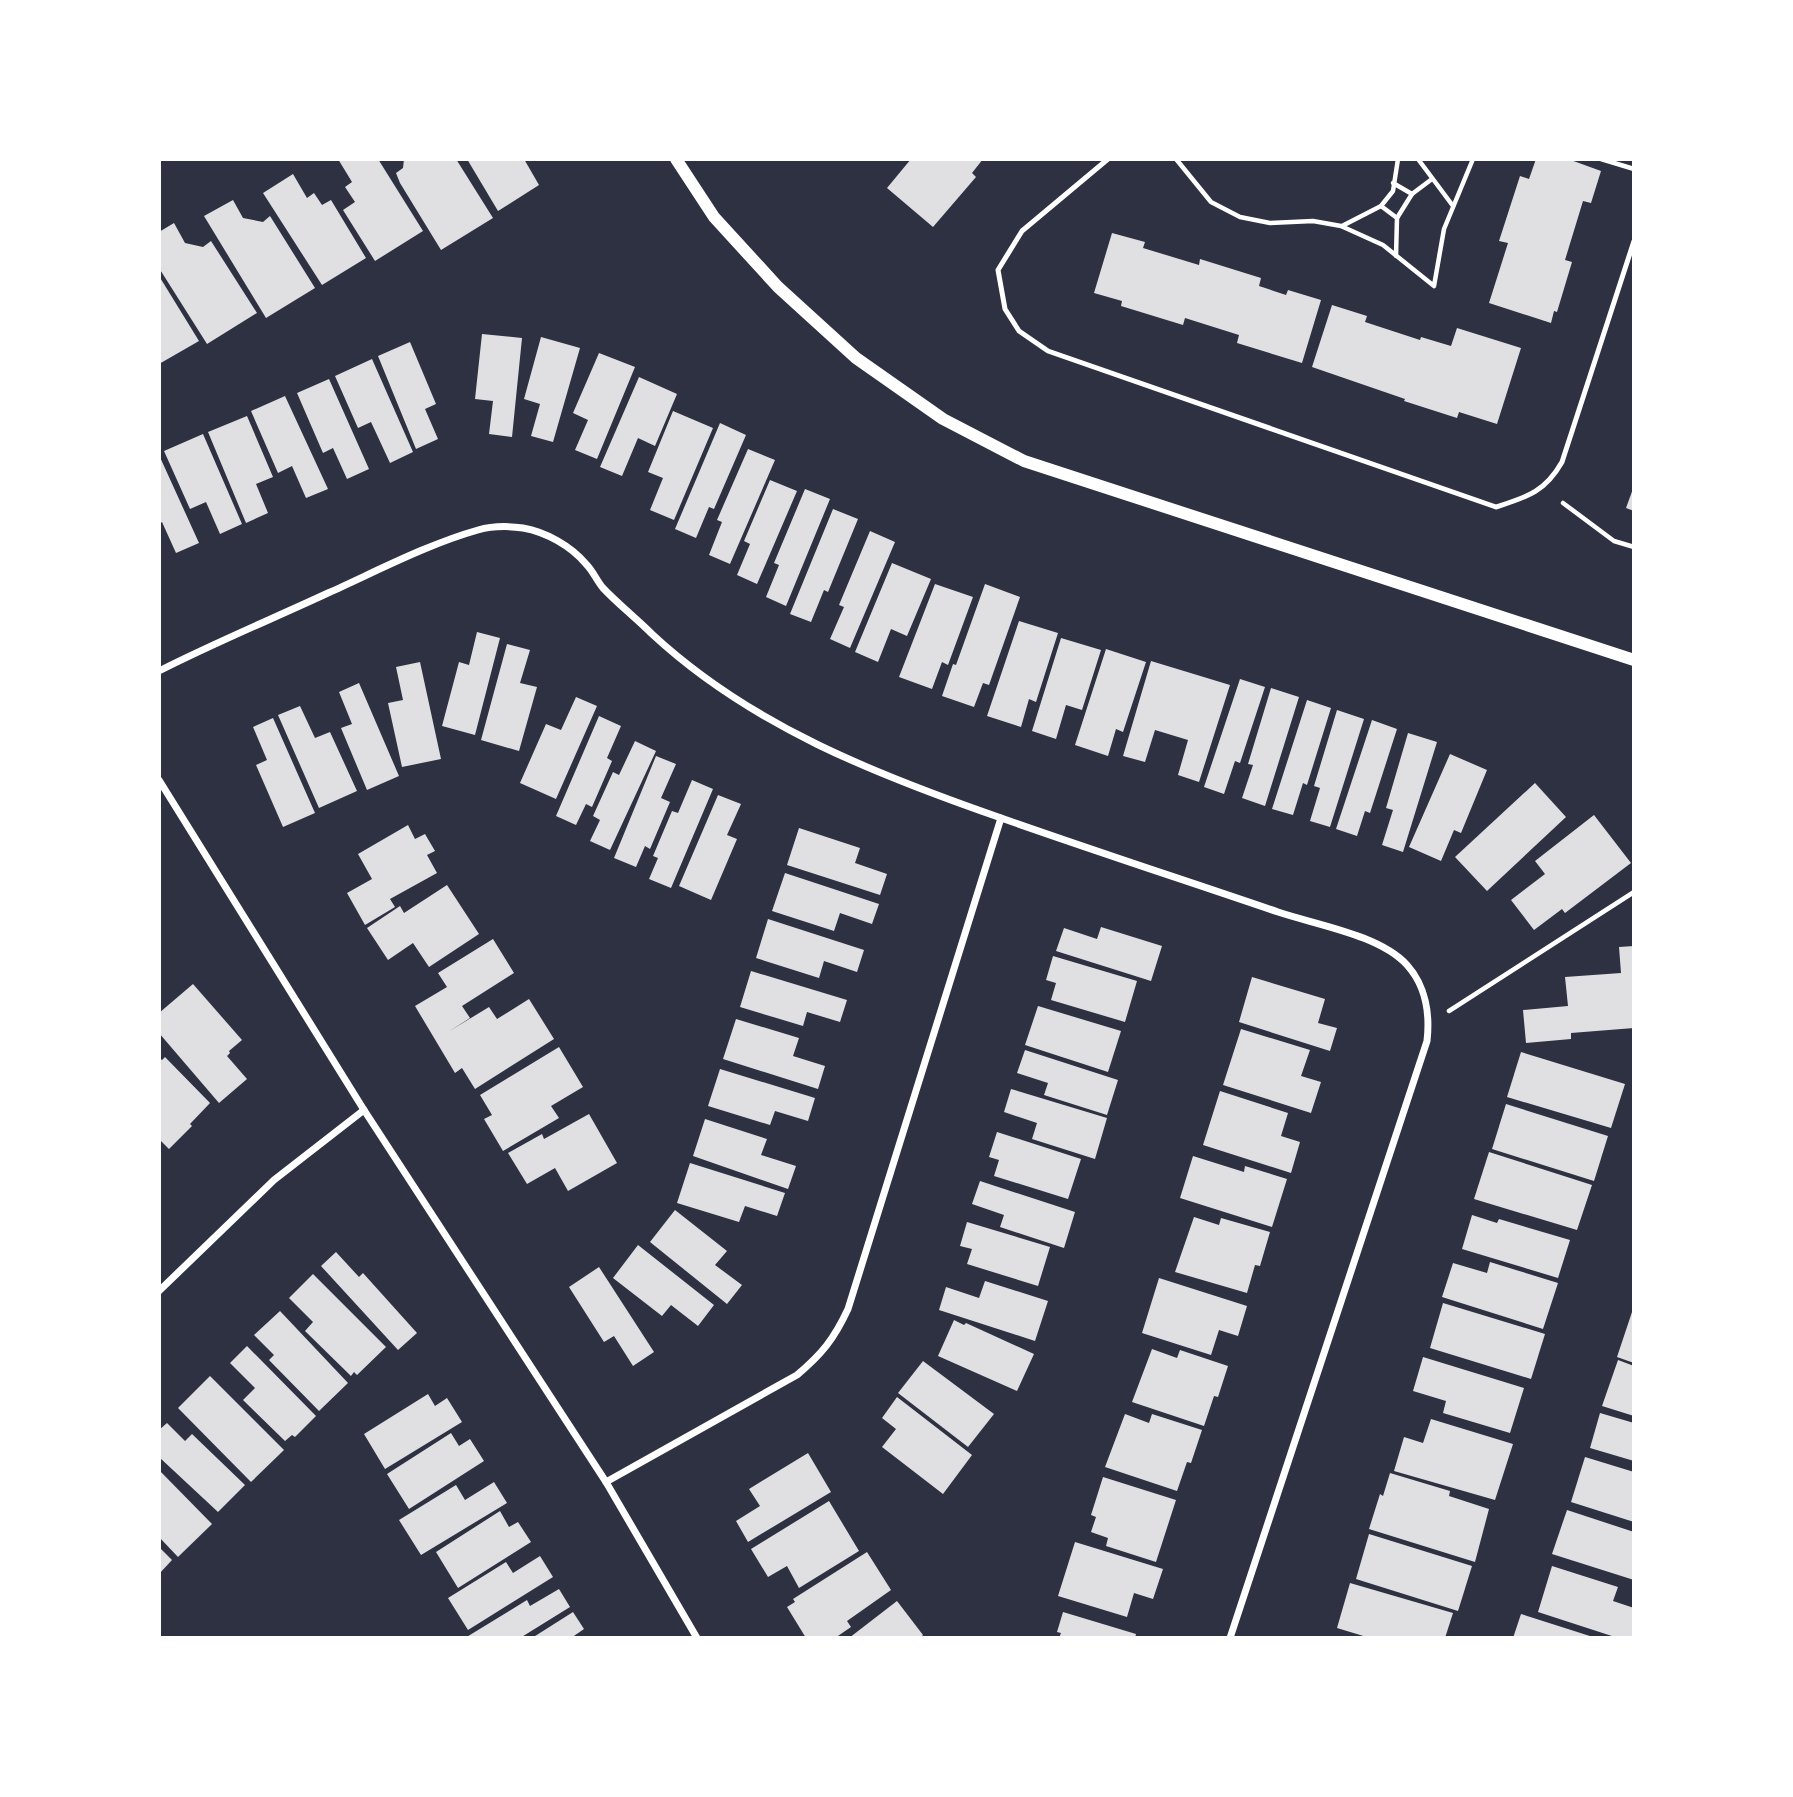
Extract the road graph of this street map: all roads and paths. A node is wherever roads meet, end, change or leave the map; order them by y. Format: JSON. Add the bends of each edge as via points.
{"nodes":[{"id":1,"x":676,"y":159,"type":"edge"},
{"id":2,"x":1108,"y":159,"type":"edge"},
{"id":3,"x":1175,"y":159,"type":"edge"},
{"id":4,"x":1398,"y":159,"type":"edge"},
{"id":5,"x":1418,"y":159,"type":"edge"},
{"id":6,"x":1473,"y":159,"type":"edge"},
{"id":7,"x":1601,"y":159,"type":"edge"},
{"id":8,"x":1634,"y":169,"type":"edge"},
{"id":9,"x":1432,"y":179,"type":"junction"},
{"id":10,"x":1393,"y":183,"type":"junction"},
{"id":11,"x":1412,"y":194,"type":"junction"},
{"id":12,"x":1381,"y":206,"type":"junction"},
{"id":13,"x":1453,"y":206,"type":"junction"},
{"id":14,"x":1397,"y":218,"type":"junction"},
{"id":15,"x":1341,"y":226,"type":"junction"},
{"id":16,"x":1634,"y":241,"type":"edge"},
{"id":17,"x":1396,"y":256,"type":"junction"},
{"id":18,"x":1563,"y":503,"type":"dead end"},
{"id":19,"x":1634,"y":547,"type":"edge"},
{"id":20,"x":1634,"y":660,"type":"edge"},
{"id":21,"x":159,"y":671,"type":"edge"},
{"id":22,"x":159,"y":780,"type":"edge"},
{"id":23,"x":1001,"y":818,"type":"junction"},
{"id":24,"x":1634,"y":892,"type":"edge"},
{"id":25,"x":1429,"y":1024,"type":"junction"},
{"id":26,"x":364,"y":1110,"type":"junction"},
{"id":27,"x":159,"y":1291,"type":"edge"},
{"id":28,"x":606,"y":1482,"type":"junction"},
{"id":29,"x":697,"y":1638,"type":"edge"},
{"id":30,"x":1230,"y":1638,"type":"edge"}],
"edges":[{"from":1,"to":20,"type":"street","via":[[714,217],[778,288],[856,358],[955,425],[1024,461],[1110,491]]},
{"from":2,"to":16,"type":"lane","via":[[1022,231],[998,270],[1005,309],[1019,331],[1048,351],[1496,507],[1542,487],[1562,462]]},
{"from":3,"to":15,"type":"path","via":[[1211,202],[1240,217]]},
{"from":4,"to":10,"type":"path"},
{"from":5,"to":9,"type":"path"},
{"from":6,"to":13,"type":"path"},
{"from":7,"to":8,"type":"path"},
{"from":9,"to":11,"type":"path"},
{"from":9,"to":13,"type":"path"},
{"from":10,"to":11,"type":"path"},
{"from":10,"to":12,"type":"path"},
{"from":11,"to":14,"type":"path"},
{"from":12,"to":14,"type":"path"},
{"from":12,"to":15,"type":"path"},
{"from":13,"to":17,"type":"path","via":[[1434,286]]},
{"from":14,"to":17,"type":"path"},
{"from":15,"to":17,"type":"path"},
{"from":18,"to":19,"type":"path","via":[[1614,541]]},
{"from":21,"to":23,"type":"street","via":[[401,560],[480,529],[523,528],[574,552],[602,586],[675,655],[743,705],[863,766]]},
{"from":22,"to":26,"type":"street"},
{"from":23,"to":25,"type":"street","via":[[1373,941],[1406,964],[1417,979]]},
{"from":23,"to":28,"type":"street","via":[[848,1309],[836,1335],[797,1375]]},
{"from":24,"to":25,"type":"path"},
{"from":25,"to":30,"type":"street"},
{"from":26,"to":27,"type":"street","via":[[274,1180]]},
{"from":26,"to":28,"type":"street"},
{"from":28,"to":29,"type":"street"}]}
